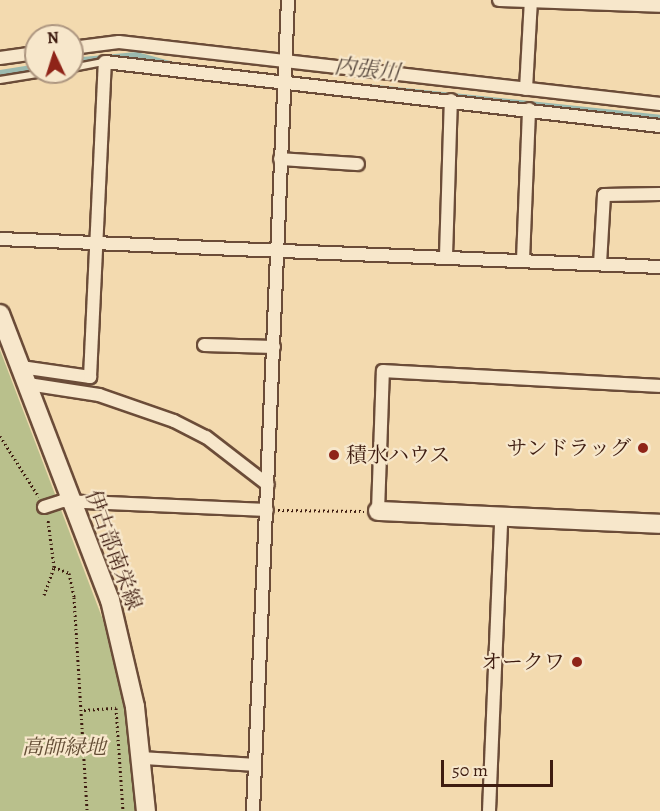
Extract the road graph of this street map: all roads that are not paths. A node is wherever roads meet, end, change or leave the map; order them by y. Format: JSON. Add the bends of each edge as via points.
{"nodes":[{"id":1,"x":288,"y":0,"type":"edge"},
{"id":2,"x":499,"y":0,"type":"edge"},
{"id":3,"x":531,"y":0,"type":"edge"},
{"id":4,"x":660,"y":6,"type":"edge"},
{"id":5,"x":84,"y":46,"type":"edge"},
{"id":6,"x":24,"y":55,"type":"edge"},
{"id":7,"x":0,"y":58,"type":"edge"},
{"id":8,"x":285,"y":60,"type":"junction"},
{"id":9,"x":105,"y":62,"type":"junction"},
{"id":10,"x":84,"y":66,"type":"edge"},
{"id":11,"x":24,"y":77,"type":"edge"},
{"id":12,"x":0,"y":81,"type":"edge"},
{"id":13,"x":284,"y":82,"type":"junction"},
{"id":14,"x":526,"y":89,"type":"junction"},
{"id":15,"x":451,"y":100,"type":"junction"},
{"id":16,"x":660,"y":104,"type":"edge"},
{"id":17,"x":529,"y":109,"type":"junction"},
{"id":18,"x":660,"y":126,"type":"edge"},
{"id":19,"x":280,"y":159,"type":"junction"},
{"id":20,"x":358,"y":164,"type":"dead end"},
{"id":21,"x":660,"y":194,"type":"edge"},
{"id":22,"x":0,"y":239,"type":"edge"},
{"id":23,"x":97,"y":242,"type":"junction"},
{"id":24,"x":276,"y":248,"type":"junction"},
{"id":25,"x":446,"y":256,"type":"junction"},
{"id":26,"x":523,"y":260,"type":"junction"},
{"id":27,"x":600,"y":264,"type":"junction"},
{"id":28,"x":660,"y":267,"type":"edge"},
{"id":29,"x":0,"y":314,"type":"edge"},
{"id":30,"x":204,"y":345,"type":"dead end"},
{"id":31,"x":274,"y":347,"type":"junction"},
{"id":32,"x":21,"y":367,"type":"junction"},
{"id":33,"x":28,"y":384,"type":"junction"},
{"id":34,"x":660,"y":386,"type":"edge"},
{"id":35,"x":268,"y":485,"type":"junction"},
{"id":36,"x":74,"y":502,"type":"junction"},
{"id":37,"x":44,"y":507,"type":"dead end"},
{"id":38,"x":267,"y":510,"type":"junction"},
{"id":39,"x":378,"y":512,"type":"joint"},
{"id":40,"x":501,"y":519,"type":"junction"},
{"id":41,"x":660,"y":524,"type":"edge"},
{"id":42,"x":142,"y":758,"type":"junction"},
{"id":43,"x":255,"y":765,"type":"junction"},
{"id":44,"x":146,"y":811,"type":"edge"},
{"id":45,"x":253,"y":811,"type":"edge"},
{"id":46,"x":489,"y":811,"type":"edge"}],
"edges":[{"from":1,"to":8,"type":"street"},
{"from":2,"to":3,"type":"street"},
{"from":3,"to":4,"type":"street"},
{"from":3,"to":14,"type":"street"},
{"from":5,"to":8,"type":"street","via":[[119,42]]},
{"from":6,"to":7,"type":"street"},
{"from":8,"to":13,"type":"street"},
{"from":8,"to":14,"type":"street"},
{"from":9,"to":10,"type":"lane"},
{"from":9,"to":13,"type":"street"},
{"from":9,"to":23,"type":"street"},
{"from":11,"to":12,"type":"lane"},
{"from":13,"to":15,"type":"street"},
{"from":13,"to":19,"type":"street"},
{"from":14,"to":16,"type":"street"},
{"from":15,"to":17,"type":"street"},
{"from":15,"to":25,"type":"street"},
{"from":17,"to":18,"type":"street"},
{"from":17,"to":26,"type":"street"},
{"from":19,"to":20,"type":"street"},
{"from":19,"to":24,"type":"street"},
{"from":21,"to":27,"type":"street","via":[[604,195]]},
{"from":22,"to":23,"type":"street"},
{"from":23,"to":24,"type":"street"},
{"from":23,"to":32,"type":"street","via":[[90,377]]},
{"from":24,"to":25,"type":"street"},
{"from":24,"to":31,"type":"street"},
{"from":25,"to":26,"type":"street"},
{"from":26,"to":27,"type":"street"},
{"from":27,"to":28,"type":"street"},
{"from":29,"to":32,"type":"main road","name":"伊古部南栄線"},
{"from":30,"to":31,"type":"street"},
{"from":31,"to":35,"type":"street"},
{"from":32,"to":33,"type":"main road","name":"伊古部南栄線"},
{"from":33,"to":35,"type":"street","via":[[99,395],[174,421],[206,437]]},
{"from":33,"to":36,"type":"main road","name":"伊古部南栄線"},
{"from":34,"to":39,"type":"street","via":[[383,371]]},
{"from":35,"to":38,"type":"street"},
{"from":36,"to":37,"type":"street","via":[[58,501]]},
{"from":36,"to":38,"type":"street"},
{"from":36,"to":42,"type":"main road","name":"伊古部南栄線","via":[[125,654]]},
{"from":38,"to":43,"type":"street"},
{"from":39,"to":40,"type":"main road"},
{"from":40,"to":41,"type":"main road"},
{"from":40,"to":46,"type":"street"},
{"from":42,"to":43,"type":"street"},
{"from":42,"to":44,"type":"main road","name":"伊古部南栄線"},
{"from":43,"to":45,"type":"street"}]}
